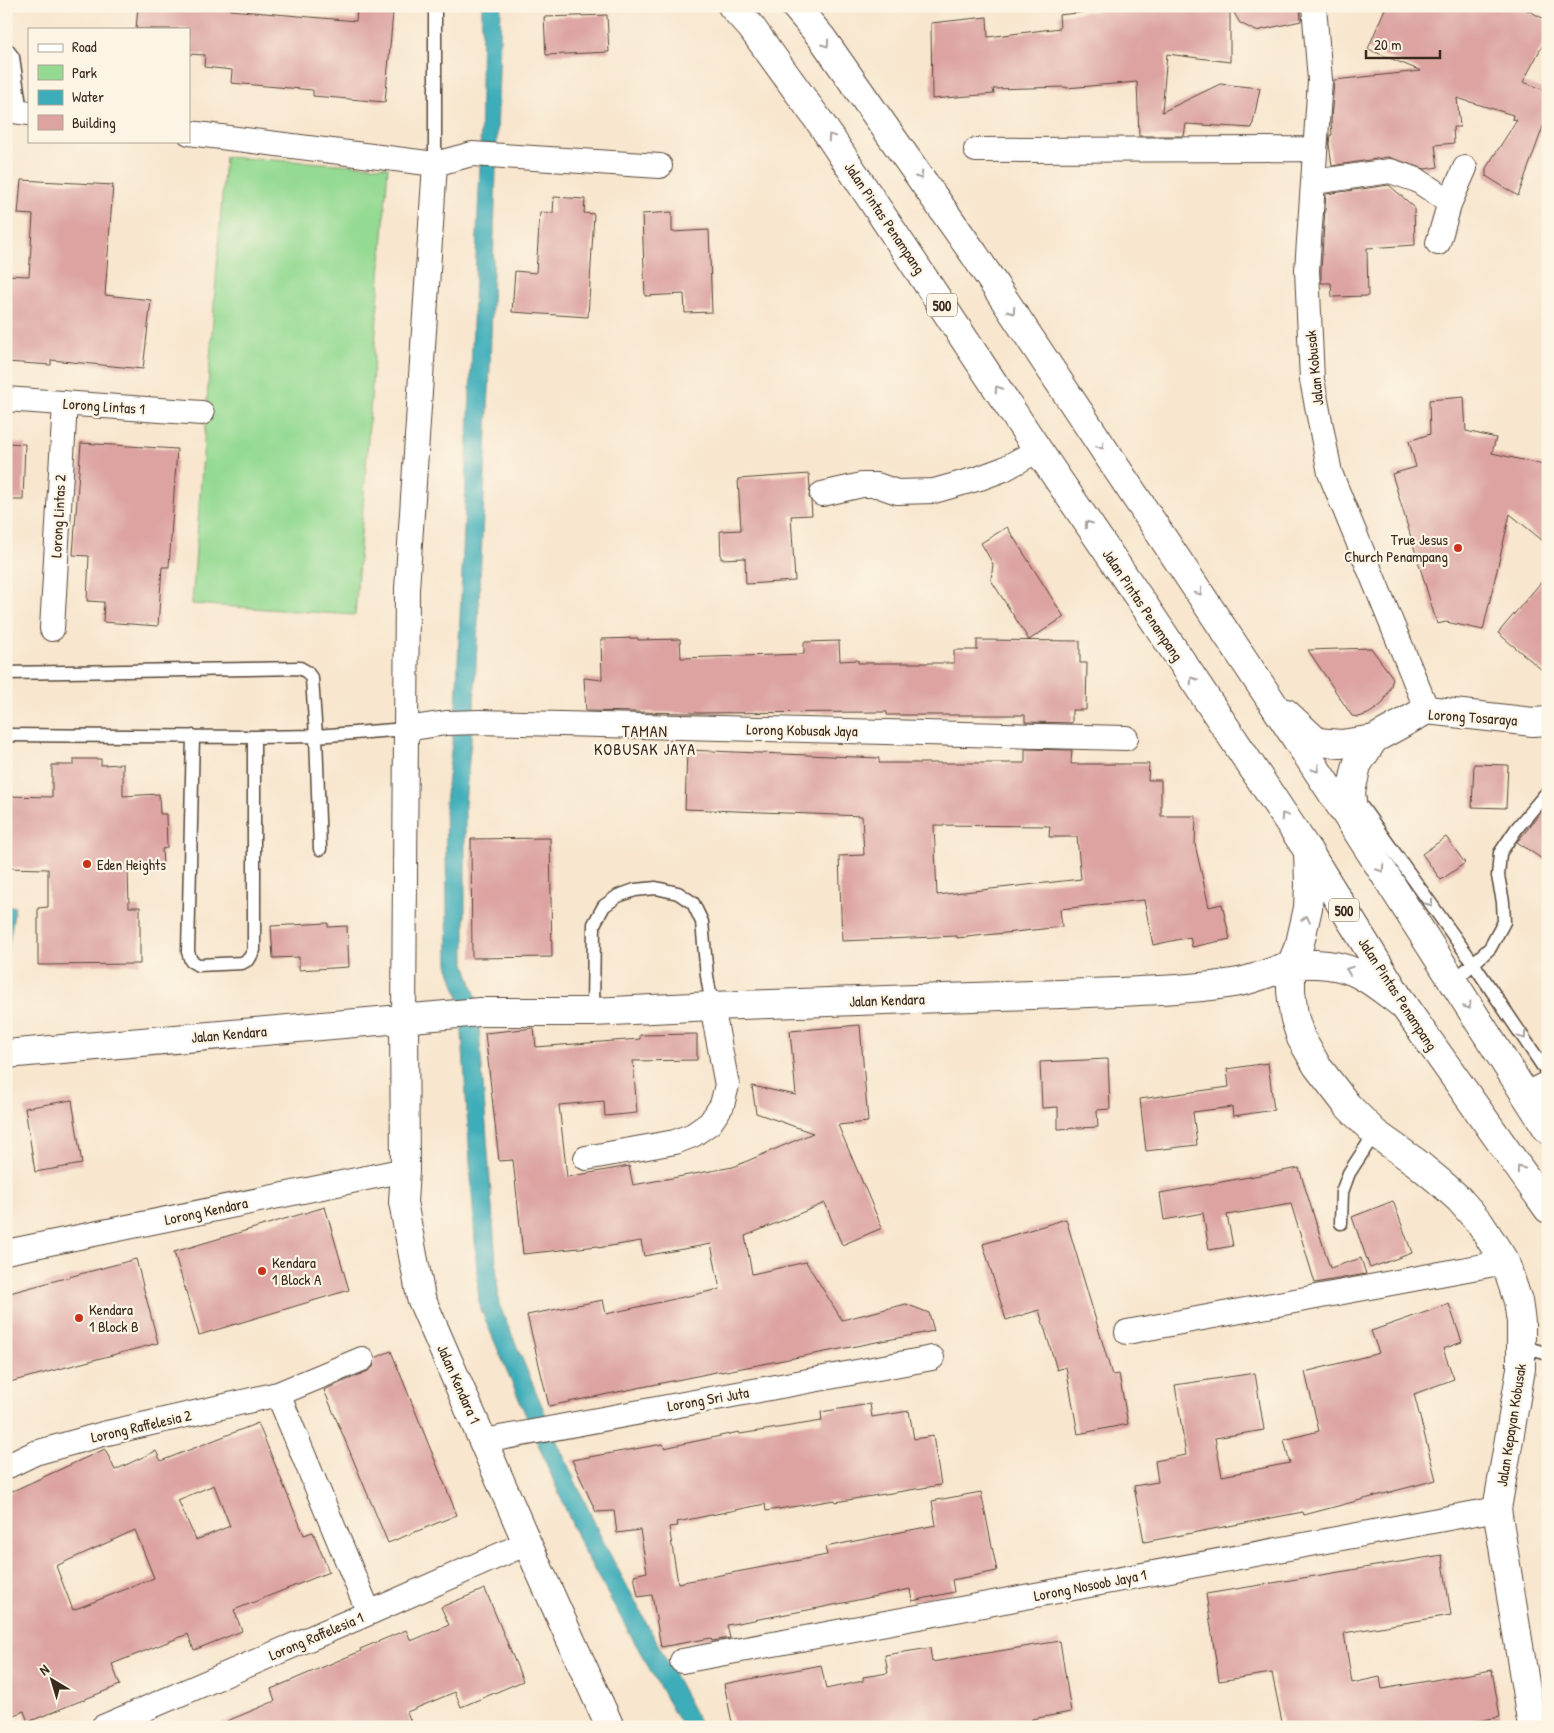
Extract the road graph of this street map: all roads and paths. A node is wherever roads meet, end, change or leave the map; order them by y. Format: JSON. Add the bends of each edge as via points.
{"nodes":[{"id":1,"x":435,"y":6,"type":"edge"},
{"id":2,"x":732,"y":6,"type":"edge"},
{"id":3,"x":795,"y":6,"type":"edge"},
{"id":4,"x":1314,"y":6,"type":"edge"},
{"id":5,"x":6,"y":48,"type":"edge"},
{"id":6,"x":19,"y":111,"type":"edge"},
{"id":7,"x":190,"y":133,"type":"edge"},
{"id":8,"x":1315,"y":148,"type":"junction"},
{"id":9,"x":976,"y":150,"type":"dead end"},
{"id":10,"x":435,"y":164,"type":"junction"},
{"id":11,"x":660,"y":166,"type":"dead end"},
{"id":12,"x":1465,"y":168,"type":"dead end"},
{"id":13,"x":1314,"y":182,"type":"junction"},
{"id":14,"x":1450,"y":202,"type":"junction"},
{"id":15,"x":1438,"y":243,"type":"dead end"},
{"id":16,"x":6,"y":399,"type":"edge"},
{"id":17,"x":65,"y":403,"type":"junction"},
{"id":18,"x":202,"y":414,"type":"dead end"},
{"id":19,"x":1038,"y":450,"type":"junction"},
{"id":20,"x":822,"y":494,"type":"dead end"},
{"id":21,"x":52,"y":629,"type":"dead end"},
{"id":22,"x":6,"y":673,"type":"edge"},
{"id":23,"x":1270,"y":699,"type":"junction"},
{"id":24,"x":1426,"y":710,"type":"junction"},
{"id":25,"x":1548,"y":721,"type":"edge"},
{"id":26,"x":406,"y":729,"type":"junction"},
{"id":27,"x":6,"y":735,"type":"edge"},
{"id":28,"x":193,"y":736,"type":"junction"},
{"id":29,"x":316,"y":736,"type":"junction"},
{"id":30,"x":254,"y":737,"type":"junction"},
{"id":31,"x":1126,"y":738,"type":"dead end"},
{"id":32,"x":1374,"y":739,"type":"junction"},
{"id":33,"x":1548,"y":791,"type":"edge"},
{"id":34,"x":1352,"y":792,"type":"junction"},
{"id":35,"x":1355,"y":828,"type":"junction"},
{"id":36,"x":320,"y":849,"type":"dead end"},
{"id":37,"x":1308,"y":851,"type":"junction"},
{"id":38,"x":1473,"y":963,"type":"junction"},
{"id":39,"x":1291,"y":965,"type":"junction"},
{"id":40,"x":1453,"y":982,"type":"junction"},
{"id":41,"x":712,"y":1006,"type":"junction"},
{"id":42,"x":1404,"y":1006,"type":"junction"},
{"id":43,"x":594,"y":1012,"type":"junction"},
{"id":44,"x":404,"y":1019,"type":"junction"},
{"id":45,"x":6,"y":1054,"type":"edge"},
{"id":46,"x":1548,"y":1074,"type":"edge"},
{"id":47,"x":1536,"y":1088,"type":"edge"},
{"id":48,"x":1548,"y":1130,"type":"edge"},
{"id":49,"x":1375,"y":1133,"type":"junction"},
{"id":50,"x":586,"y":1158,"type":"dead end"},
{"id":51,"x":405,"y":1170,"type":"junction"},
{"id":52,"x":1548,"y":1209,"type":"edge"},
{"id":53,"x":1342,"y":1223,"type":"dead end"},
{"id":54,"x":6,"y":1252,"type":"edge"},
{"id":55,"x":1505,"y":1262,"type":"junction"},
{"id":56,"x":1127,"y":1332,"type":"dead end"},
{"id":57,"x":1521,"y":1346,"type":"junction"},
{"id":58,"x":1548,"y":1354,"type":"edge"},
{"id":59,"x":932,"y":1358,"type":"dead end"},
{"id":60,"x":362,"y":1359,"type":"dead end"},
{"id":61,"x":278,"y":1394,"type":"junction"},
{"id":62,"x":484,"y":1441,"type":"junction"},
{"id":63,"x":6,"y":1467,"type":"edge"},
{"id":64,"x":1497,"y":1509,"type":"junction"},
{"id":65,"x":527,"y":1543,"type":"junction"},
{"id":66,"x":369,"y":1613,"type":"junction"},
{"id":67,"x":682,"y":1661,"type":"dead end"},
{"id":68,"x":103,"y":1727,"type":"edge"},
{"id":69,"x":610,"y":1727,"type":"edge"},
{"id":70,"x":1532,"y":1727,"type":"edge"}],
"edges":[{"from":1,"to":10,"type":"lane"},
{"from":19,"to":2,"type":"street","name":"Jalan Pintas Penampang","number":"500","one_way":true,"via":[[822,125]]},
{"from":3,"to":23,"type":"street","one_way":true,"via":[[822,38],[974,254]]},
{"from":4,"to":8,"type":"street","name":"Jalan Kobusak","via":[[1320,80]]},
{"from":5,"to":6,"type":"lane","via":[[13,57]]},
{"from":7,"to":10,"type":"street"},
{"from":8,"to":9,"type":"street"},
{"from":8,"to":13,"type":"street","name":"Jalan Kobusak"},
{"from":10,"to":11,"type":"street","via":[[472,154]]},
{"from":10,"to":26,"type":"street","via":[[407,589]]},
{"from":12,"to":14,"type":"street"},
{"from":13,"to":14,"type":"street","via":[[1390,171],[1416,180]]},
{"from":13,"to":24,"type":"street","name":"Jalan Kobusak","via":[[1307,270],[1312,380],[1330,473]]},
{"from":14,"to":15,"type":"street"},
{"from":16,"to":17,"type":"street","name":"Lorong Lintas 1"},
{"from":17,"to":18,"type":"street","name":"Lorong Lintas 1"},
{"from":17,"to":21,"type":"street","name":"Lorong Lintas 2"},
{"from":19,"to":20,"type":"street","via":[[980,478],[934,491],[897,492],[877,485],[862,485]]},
{"from":37,"to":19,"type":"street","name":"Jalan Pintas Penampang","number":"500","one_way":true},
{"from":22,"to":29,"type":"lane","via":[[300,668],[312,679]]},
{"from":23,"to":32,"type":"street","name":"Lorong Tosaraya","via":[[1317,742],[1340,744]]},
{"from":23,"to":35,"type":"street","one_way":true},
{"from":24,"to":25,"type":"street","name":"Lorong Tosaraya"},
{"from":24,"to":32,"type":"street","name":"Lorong Tosaraya"},
{"from":26,"to":29,"type":"lane"},
{"from":26,"to":31,"type":"street","name":"Lorong Kobusak Jaya","via":[[446,722],[479,722]]},
{"from":26,"to":44,"type":"street"},
{"from":27,"to":28,"type":"lane"},
{"from":28,"to":30,"type":"lane"},
{"from":28,"to":30,"type":"lane","via":[[188,952],[191,961],[198,965],[242,964],[254,950]]},
{"from":29,"to":30,"type":"lane"},
{"from":29,"to":36,"type":"lane"},
{"from":32,"to":34,"type":"street","name":"Lorong Tosaraya","via":[[1357,765]]},
{"from":33,"to":38,"type":"lane","via":[[1500,853],[1498,876],[1504,922],[1490,948]]},
{"from":34,"to":35,"type":"street","name":"Lorong Tosaraya"},
{"from":34,"to":38,"type":"lane","one_way":true},
{"from":35,"to":40,"type":"street","one_way":true},
{"from":39,"to":37,"type":"street","name":"Jalan Kepayan Kobusak","one_way":true,"via":[[1308,908]]},
{"from":37,"to":42,"type":"street","name":"Jalan Pintas Penampang","number":"500"},
{"from":38,"to":40,"type":"lane"},
{"from":38,"to":46,"type":"lane","one_way":true},
{"from":39,"to":41,"type":"street","name":"Jalan Kendara","via":[[1239,982],[1181,988]]},
{"from":42,"to":39,"type":"street","one_way":true,"via":[[1362,974],[1344,967]]},
{"from":39,"to":49,"type":"street","name":"Jalan Kepayan Kobusak","via":[[1294,1016],[1301,1038],[1332,1087]]},
{"from":40,"to":47,"type":"street","one_way":true},
{"from":41,"to":43,"type":"street","name":"Jalan Kendara"},
{"from":41,"to":43,"type":"lane","via":[[702,922],[696,909],[678,893],[656,888],[618,896],[604,906],[594,924]]},
{"from":41,"to":50,"type":"street","via":[[727,1085],[722,1105],[710,1123],[675,1142]]},
{"from":52,"to":42,"type":"street","name":"Jalan Pintas Penampang","number":"500","one_way":true},
{"from":43,"to":44,"type":"street","name":"Jalan Kendara","via":[[480,1012]]},
{"from":44,"to":45,"type":"street","name":"Jalan Kendara"},
{"from":44,"to":51,"type":"street","name":"Jalan Kendara 1"},
{"from":47,"to":48,"type":"street"},
{"from":49,"to":53,"type":"lane","via":[[1349,1173],[1342,1192]]},
{"from":49,"to":55,"type":"street","name":"Jalan Kepayan Kobusak","via":[[1417,1163],[1458,1199],[1479,1222]]},
{"from":51,"to":54,"type":"street","name":"Lorong Kendara"},
{"from":51,"to":62,"type":"street","name":"Jalan Kendara 1","via":[[403,1202],[421,1298]]},
{"from":55,"to":56,"type":"street"},
{"from":55,"to":57,"type":"street","name":"Jalan Kepayan Kobusak","via":[[1518,1301]]},
{"from":57,"to":58,"type":"lane"},
{"from":57,"to":64,"type":"street","name":"Jalan Kepayan Kobusak","via":[[1521,1368]]},
{"from":59,"to":62,"type":"street","name":"Lorong Sri Juta"},
{"from":60,"to":61,"type":"street","name":"Lorong Raffelesia 2"},
{"from":61,"to":63,"type":"street","name":"Lorong Raffelesia 2","via":[[103,1434],[35,1453]]},
{"from":61,"to":66,"type":"street"},
{"from":62,"to":65,"type":"street","name":"Jalan Kendara 1"},
{"from":64,"to":67,"type":"street","name":"Lorong Nosoob Jaya 1"},
{"from":64,"to":70,"type":"street","name":"Jalan Kepayan Kobusak"},
{"from":65,"to":66,"type":"street","name":"Lorong Raffelesia 1"},
{"from":65,"to":69,"type":"street","name":"Jalan Kendara 1"},
{"from":66,"to":68,"type":"street","name":"Lorong Raffelesia 1"}]}
